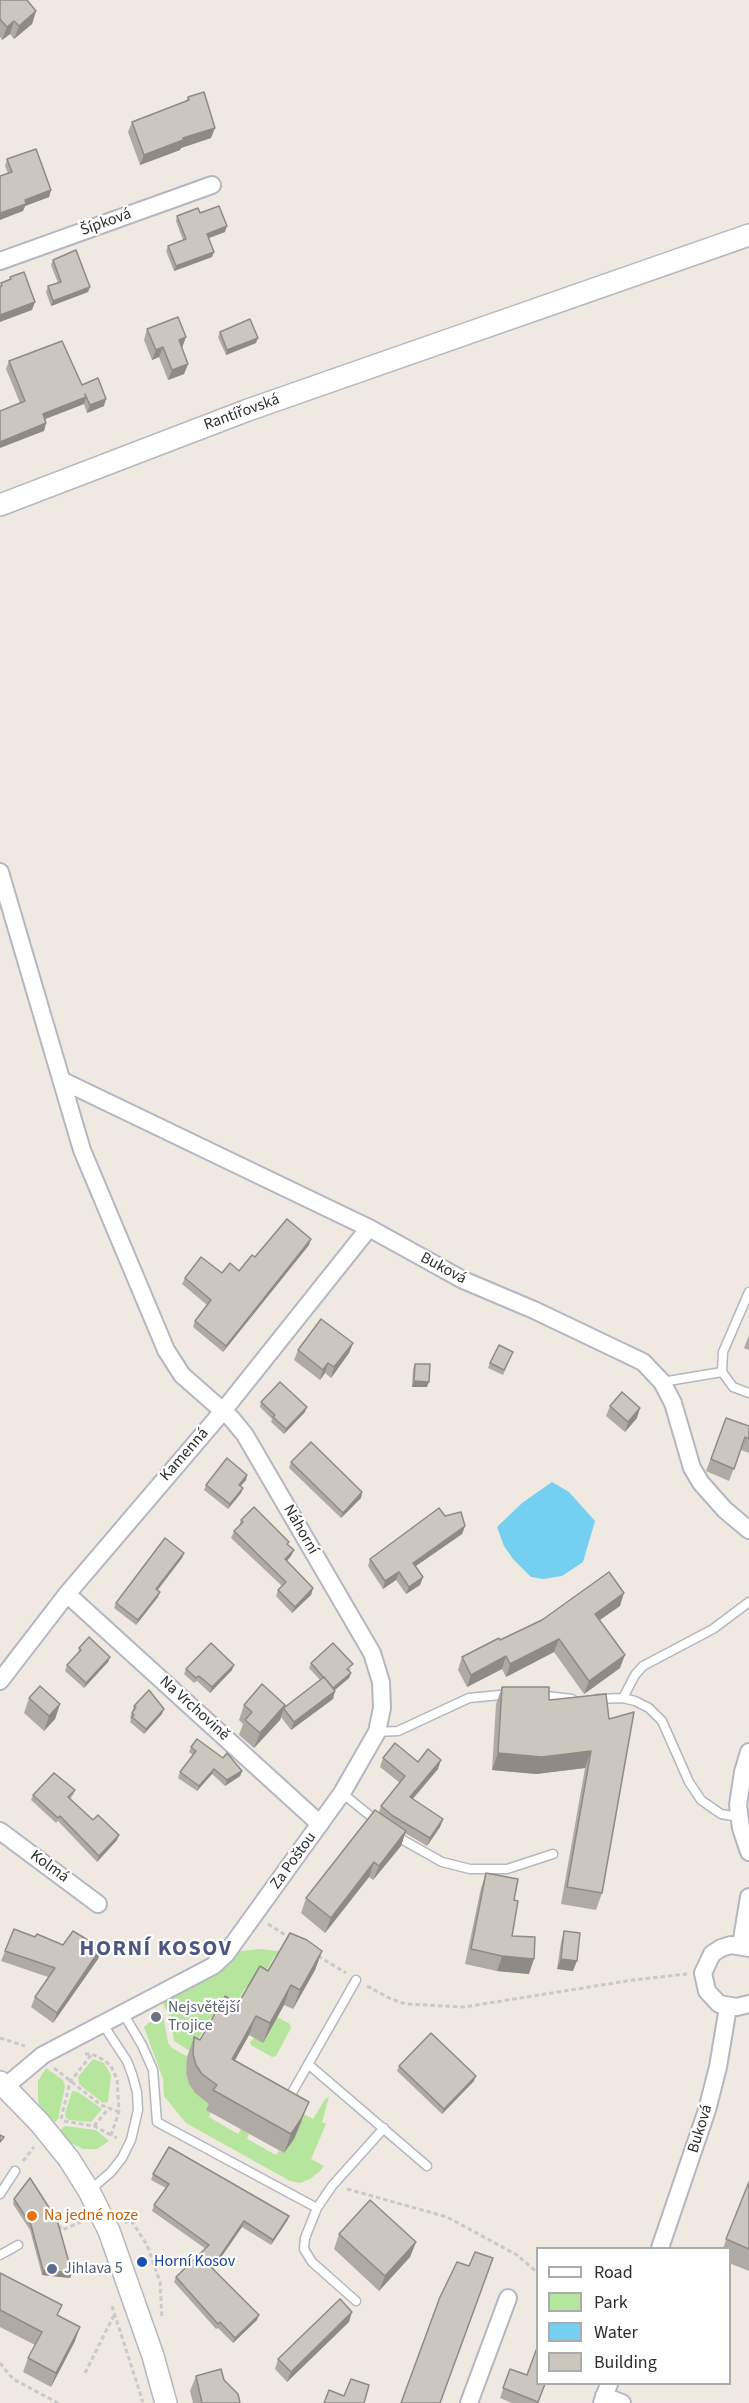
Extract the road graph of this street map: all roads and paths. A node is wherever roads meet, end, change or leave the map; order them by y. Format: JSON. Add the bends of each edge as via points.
{"nodes":[{"id":1,"x":212,"y":185,"type":"dead end"},
{"id":2,"x":749,"y":235,"type":"edge"},
{"id":3,"x":0,"y":261,"type":"edge"},
{"id":4,"x":0,"y":505,"type":"edge"},
{"id":5,"x":0,"y":872,"type":"edge"},
{"id":6,"x":63,"y":1081,"type":"junction"},
{"id":7,"x":369,"y":1228,"type":"junction"},
{"id":8,"x":749,"y":1292,"type":"edge"},
{"id":9,"x":722,"y":1372,"type":"junction"},
{"id":10,"x":662,"y":1382,"type":"junction"},
{"id":11,"x":749,"y":1393,"type":"edge"},
{"id":12,"x":223,"y":1411,"type":"junction"},
{"id":13,"x":749,"y":1530,"type":"edge"},
{"id":14,"x":67,"y":1594,"type":"junction"},
{"id":15,"x":749,"y":1602,"type":"edge"},
{"id":16,"x":372,"y":1653,"type":"joint"},
{"id":17,"x":0,"y":1681,"type":"edge"},
{"id":18,"x":515,"y":1694,"type":"edge"},
{"id":19,"x":526,"y":1695,"type":"edge"},
{"id":20,"x":623,"y":1698,"type":"junction"},
{"id":21,"x":582,"y":1700,"type":"edge"},
{"id":22,"x":592,"y":1700,"type":"edge"},
{"id":23,"x":377,"y":1732,"type":"junction"},
{"id":24,"x":749,"y":1752,"type":"edge"},
{"id":25,"x":342,"y":1793,"type":"junction"},
{"id":26,"x":739,"y":1817,"type":"junction"},
{"id":27,"x":320,"y":1824,"type":"junction"},
{"id":28,"x":0,"y":1831,"type":"edge"},
{"id":29,"x":749,"y":1852,"type":"edge"},
{"id":30,"x":553,"y":1854,"type":"dead end"},
{"id":31,"x":749,"y":1897,"type":"edge"},
{"id":32,"x":98,"y":1904,"type":"dead end"},
{"id":33,"x":255,"y":1916,"type":"junction"},
{"id":34,"x":292,"y":1939,"type":"edge"},
{"id":35,"x":745,"y":1947,"type":"edge"},
{"id":36,"x":310,"y":1951,"type":"edge"},
{"id":37,"x":703,"y":1973,"type":"junction"},
{"id":38,"x":356,"y":1980,"type":"junction"},
{"id":39,"x":749,"y":2004,"type":"edge"},
{"id":40,"x":728,"y":2007,"type":"junction"},
{"id":41,"x":123,"y":2013,"type":"junction"},
{"id":42,"x":102,"y":2024,"type":"junction"},
{"id":43,"x":0,"y":2037,"type":"edge"},
{"id":44,"x":77,"y":2054,"type":"dead end"},
{"id":45,"x":43,"y":2055,"type":"junction"},
{"id":46,"x":61,"y":2062,"type":"dead end"},
{"id":47,"x":308,"y":2064,"type":"junction"},
{"id":48,"x":3,"y":2084,"type":"edge"},
{"id":49,"x":289,"y":2098,"type":"edge"},
{"id":50,"x":109,"y":2108,"type":"junction"},
{"id":51,"x":118,"y":2112,"type":"junction"},
{"id":52,"x":61,"y":2121,"type":"dead end"},
{"id":53,"x":94,"y":2126,"type":"junction"},
{"id":54,"x":384,"y":2128,"type":"junction"},
{"id":55,"x":111,"y":2134,"type":"junction"},
{"id":56,"x":129,"y":2144,"type":"junction"},
{"id":57,"x":34,"y":2146,"type":"dead end"},
{"id":58,"x":41,"y":2155,"type":"dead end"},
{"id":59,"x":427,"y":2166,"type":"dead end"},
{"id":60,"x":13,"y":2174,"type":"joint"},
{"id":61,"x":332,"y":2186,"type":"junction"},
{"id":62,"x":89,"y":2191,"type":"junction"},
{"id":63,"x":0,"y":2194,"type":"edge"},
{"id":64,"x":317,"y":2208,"type":"junction"},
{"id":65,"x":80,"y":2215,"type":"dead end"},
{"id":66,"x":83,"y":2221,"type":"junction"},
{"id":67,"x":87,"y":2231,"type":"dead end"},
{"id":68,"x":18,"y":2246,"type":"dead end"},
{"id":69,"x":660,"y":2247,"type":"edge"},
{"id":70,"x":0,"y":2255,"type":"edge"},
{"id":71,"x":536,"y":2272,"type":"edge"},
{"id":72,"x":109,"y":2295,"type":"dead end"},
{"id":73,"x":508,"y":2298,"type":"dead end"},
{"id":74,"x":356,"y":2301,"type":"dead end"},
{"id":75,"x":115,"y":2314,"type":"junction"},
{"id":76,"x":0,"y":2363,"type":"edge"},
{"id":77,"x":86,"y":2373,"type":"dead end"},
{"id":78,"x":605,"y":2394,"type":"edge"},
{"id":79,"x":58,"y":2403,"type":"edge"},
{"id":80,"x":144,"y":2403,"type":"edge"},
{"id":81,"x":166,"y":2403,"type":"edge"},
{"id":82,"x":469,"y":2403,"type":"edge"},
{"id":83,"x":622,"y":2403,"type":"edge"}],
"edges":[{"from":1,"to":3,"type":"street","name":"Šípková"},
{"from":2,"to":4,"type":"street","name":"Rantířovská","via":[[248,410]]},
{"from":5,"to":6,"type":"street","name":"Náhorní"},
{"from":6,"to":7,"type":"street","name":"Buková"},
{"from":6,"to":12,"type":"street","name":"Náhorní","via":[[82,1150],[166,1350],[182,1375]]},
{"from":7,"to":10,"type":"street","name":"Buková","via":[[463,1281],[643,1362]]},
{"from":7,"to":12,"type":"street","name":"Kamenná"},
{"from":8,"to":9,"type":"lane","via":[[723,1352]]},
{"from":9,"to":10,"type":"lane"},
{"from":9,"to":11,"type":"lane","via":[[734,1387]]},
{"from":10,"to":13,"type":"street","name":"Buková","via":[[673,1403],[692,1468],[724,1510]]},
{"from":12,"to":14,"type":"street","name":"Kamenná"},
{"from":12,"to":16,"type":"street","name":"Náhorní","via":[[245,1435]]},
{"from":14,"to":17,"type":"street","name":"Kamenná"},
{"from":14,"to":27,"type":"street","name":"Na Vrchovině"},
{"from":15,"to":20,"type":"lane","via":[[713,1629],[643,1666]]},
{"from":16,"to":23,"type":"street","name":"Za Poštou","via":[[381,1682],[382,1708]]},
{"from":18,"to":23,"type":"lane","via":[[469,1698],[398,1731]]},
{"from":19,"to":21,"type":"lane"},
{"from":20,"to":22,"type":"lane"},
{"from":20,"to":26,"type":"lane","via":[[648,1708],[662,1721],[701,1800],[721,1814]]},
{"from":23,"to":25,"type":"street","name":"Za Poštou"},
{"from":24,"to":26,"type":"street"},
{"from":25,"to":27,"type":"street","name":"Za Poštou"},
{"from":25,"to":30,"type":"lane","via":[[386,1830],[442,1862],[470,1869],[507,1869]]},
{"from":26,"to":29,"type":"street"},
{"from":27,"to":33,"type":"street","name":"Za Poštou"},
{"from":28,"to":32,"type":"street","name":"Kolmá"},
{"from":31,"to":35,"type":"street"},
{"from":33,"to":34,"type":"path"},
{"from":33,"to":41,"type":"street","name":"Za Poštou","via":[[213,1966]]},
{"from":35,"to":37,"type":"street","via":[[731,1945],[712,1954]]},
{"from":36,"to":38,"type":"path"},
{"from":37,"to":38,"type":"path","via":[[464,2007],[406,2004]]},
{"from":37,"to":40,"type":"street","via":[[712,1998]]},
{"from":38,"to":47,"type":"lane"},
{"from":39,"to":40,"type":"street"},
{"from":40,"to":69,"type":"street","name":"Buková","via":[[707,2110]]},
{"from":41,"to":42,"type":"street","name":"Za Poštou"},
{"from":41,"to":64,"type":"lane","via":[[153,2070],[157,2122]]},
{"from":42,"to":45,"type":"street","name":"Za Poštou"},
{"from":42,"to":56,"type":"lane","via":[[127,2061],[137,2092],[138,2110]]},
{"from":43,"to":45,"type":"path"},
{"from":44,"to":51,"type":"path","via":[[92,2054],[111,2066],[118,2087]]},
{"from":45,"to":48,"type":"street","name":"Za Poštou"},
{"from":46,"to":50,"type":"path","via":[[53,2066],[58,2073]]},
{"from":47,"to":49,"type":"lane"},
{"from":47,"to":54,"type":"lane"},
{"from":48,"to":62,"type":"street","name":"Za Poštou","via":[[69,2159]]},
{"from":50,"to":51,"type":"path"},
{"from":50,"to":53,"type":"path"},
{"from":51,"to":55,"type":"path"},
{"from":52,"to":53,"type":"path"},
{"from":53,"to":55,"type":"path"},
{"from":54,"to":59,"type":"lane"},
{"from":54,"to":61,"type":"lane"},
{"from":55,"to":56,"type":"path"},
{"from":56,"to":62,"type":"lane","via":[[111,2172]]},
{"from":57,"to":58,"type":"path"},
{"from":60,"to":63,"type":"lane"},
{"from":60,"to":66,"type":"path","via":[[30,2181],[62,2230]]},
{"from":61,"to":64,"type":"lane"},
{"from":61,"to":71,"type":"path","via":[[447,2217],[517,2255]]},
{"from":62,"to":81,"type":"street","name":"Za Poštou","via":[[109,2231]]},
{"from":64,"to":74,"type":"lane","via":[[304,2250]]},
{"from":65,"to":66,"type":"path"},
{"from":66,"to":67,"type":"path"},
{"from":68,"to":70,"type":"lane"},
{"from":72,"to":75,"type":"path"},
{"from":73,"to":82,"type":"street"},
{"from":75,"to":77,"type":"path"},
{"from":75,"to":80,"type":"path"},
{"from":76,"to":79,"type":"path","via":[[13,2379]]},
{"from":78,"to":83,"type":"street"}]}
